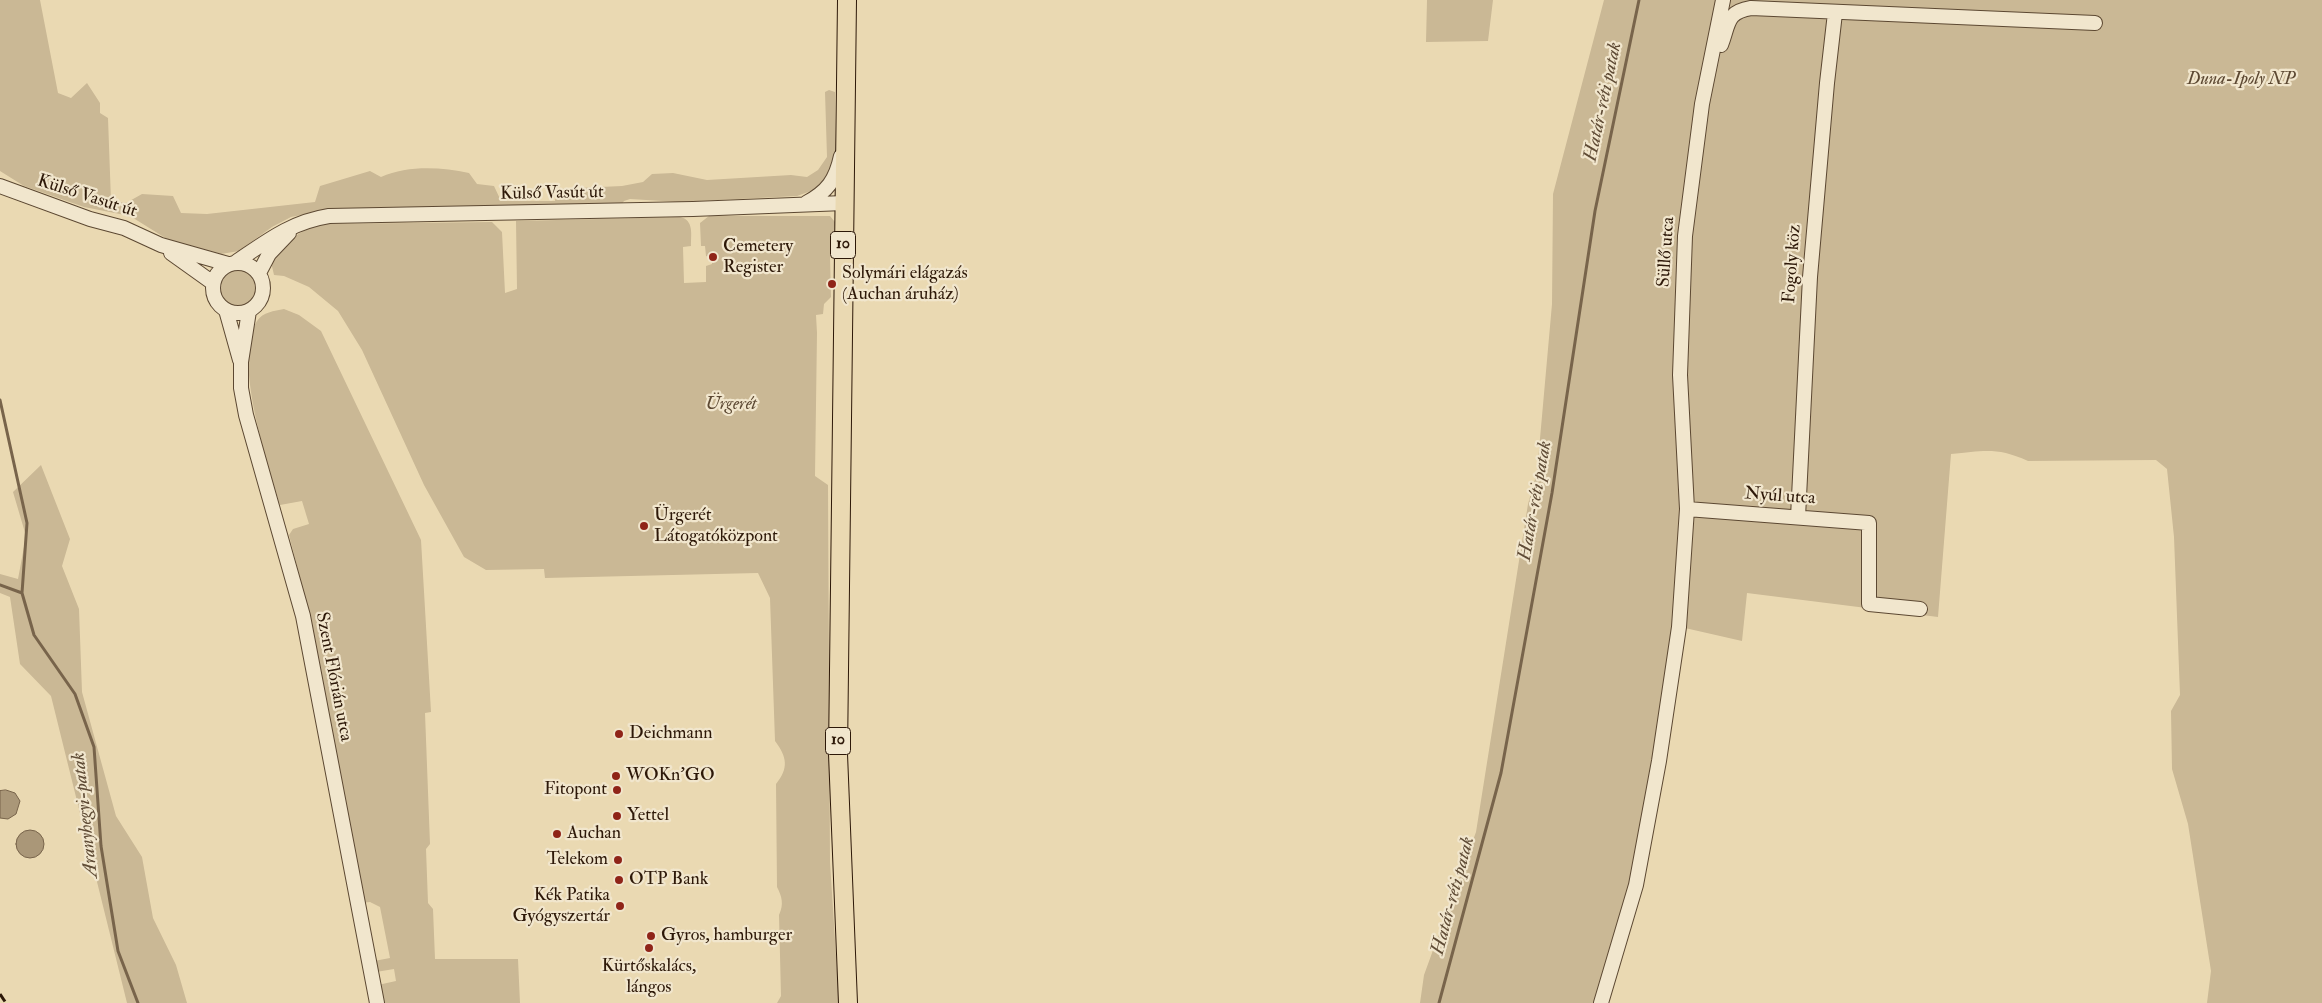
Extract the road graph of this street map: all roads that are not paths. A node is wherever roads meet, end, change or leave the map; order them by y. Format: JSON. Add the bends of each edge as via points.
{"nodes":[{"id":1,"x":847,"y":0,"type":"edge"},
{"id":2,"x":1723,"y":0,"type":"edge"},
{"id":3,"x":1836,"y":13,"type":"junction"},
{"id":4,"x":2095,"y":23,"type":"dead end"},
{"id":5,"x":1713,"y":48,"type":"junction"},
{"id":6,"x":845,"y":136,"type":"junction"},
{"id":7,"x":0,"y":186,"type":"edge"},
{"id":8,"x":844,"y":202,"type":"junction"},
{"id":9,"x":806,"y":203,"type":"junction"},
{"id":10,"x":300,"y":222,"type":"junction"},
{"id":11,"x":161,"y":245,"type":"junction"},
{"id":12,"x":232,"y":263,"type":"junction"},
{"id":13,"x":259,"y":273,"type":"junction"},
{"id":14,"x":213,"y":284,"type":"junction"},
{"id":15,"x":226,"y":310,"type":"junction"},
{"id":16,"x":249,"y":311,"type":"junction"},
{"id":17,"x":241,"y":362,"type":"junction"},
{"id":18,"x":1687,"y":509,"type":"junction"},
{"id":19,"x":1798,"y":517,"type":"junction"},
{"id":20,"x":1920,"y":609,"type":"dead end"},
{"id":21,"x":377,"y":1003,"type":"edge"},
{"id":22,"x":848,"y":1003,"type":"edge"},
{"id":23,"x":1601,"y":1003,"type":"edge"}],
"edges":[{"from":1,"to":6,"type":"main road","number":"10"},
{"from":2,"to":5,"type":"street","name":"Süllő utca"},
{"from":3,"to":4,"type":"street"},
{"from":3,"to":5,"type":"street","via":[[1737,10],[1719,48]]},
{"from":3,"to":19,"type":"street","name":"Fogoly köz","via":[[1810,277]]},
{"from":5,"to":18,"type":"street","name":"Süllő utca","via":[[1702,104],[1685,236],[1680,375]]},
{"from":6,"to":8,"type":"main road","number":"10"},
{"from":6,"to":9,"type":"street","via":[[833,181],[825,191]]},
{"from":7,"to":11,"type":"street","name":"Külső Vasút út","via":[[124,228]]},
{"from":8,"to":9,"type":"street","name":"Külső Vasút út"},
{"from":8,"to":22,"type":"main road","number":"10","via":[[838,754]]},
{"from":9,"to":10,"type":"street","name":"Külső Vasút út","via":[[693,209],[329,216]]},
{"from":10,"to":12,"type":"street","name":"Külső Vasút út"},
{"from":10,"to":13,"type":"street","via":[[278,243]]},
{"from":11,"to":12,"type":"street","name":"Külső Vasút út"},
{"from":11,"to":14,"type":"street","name":"Külső Vasút út"},
{"from":12,"to":13,"type":"street","via":[[251,266]]},
{"from":12,"to":14,"type":"street","via":[[216,274]]},
{"from":13,"to":16,"type":"street","via":[[264,283],[263,294],[258,305]]},
{"from":14,"to":15,"type":"street","via":[[216,300]]},
{"from":15,"to":16,"type":"street","via":[[239,314]]},
{"from":15,"to":17,"type":"street","name":"Szent Flórián utca"},
{"from":16,"to":17,"type":"street","name":"Szent Flórián utca"},
{"from":17,"to":21,"type":"street","name":"Szent Flórián utca","via":[[246,415],[303,616]]},
{"from":18,"to":19,"type":"street","name":"Nyúl utca"},
{"from":18,"to":23,"type":"street","name":"Süllő utca","via":[[1679,627],[1659,761],[1636,885]]},
{"from":19,"to":20,"type":"street","name":"Nyúl utca","via":[[1870,523],[1868,604]]}]}
